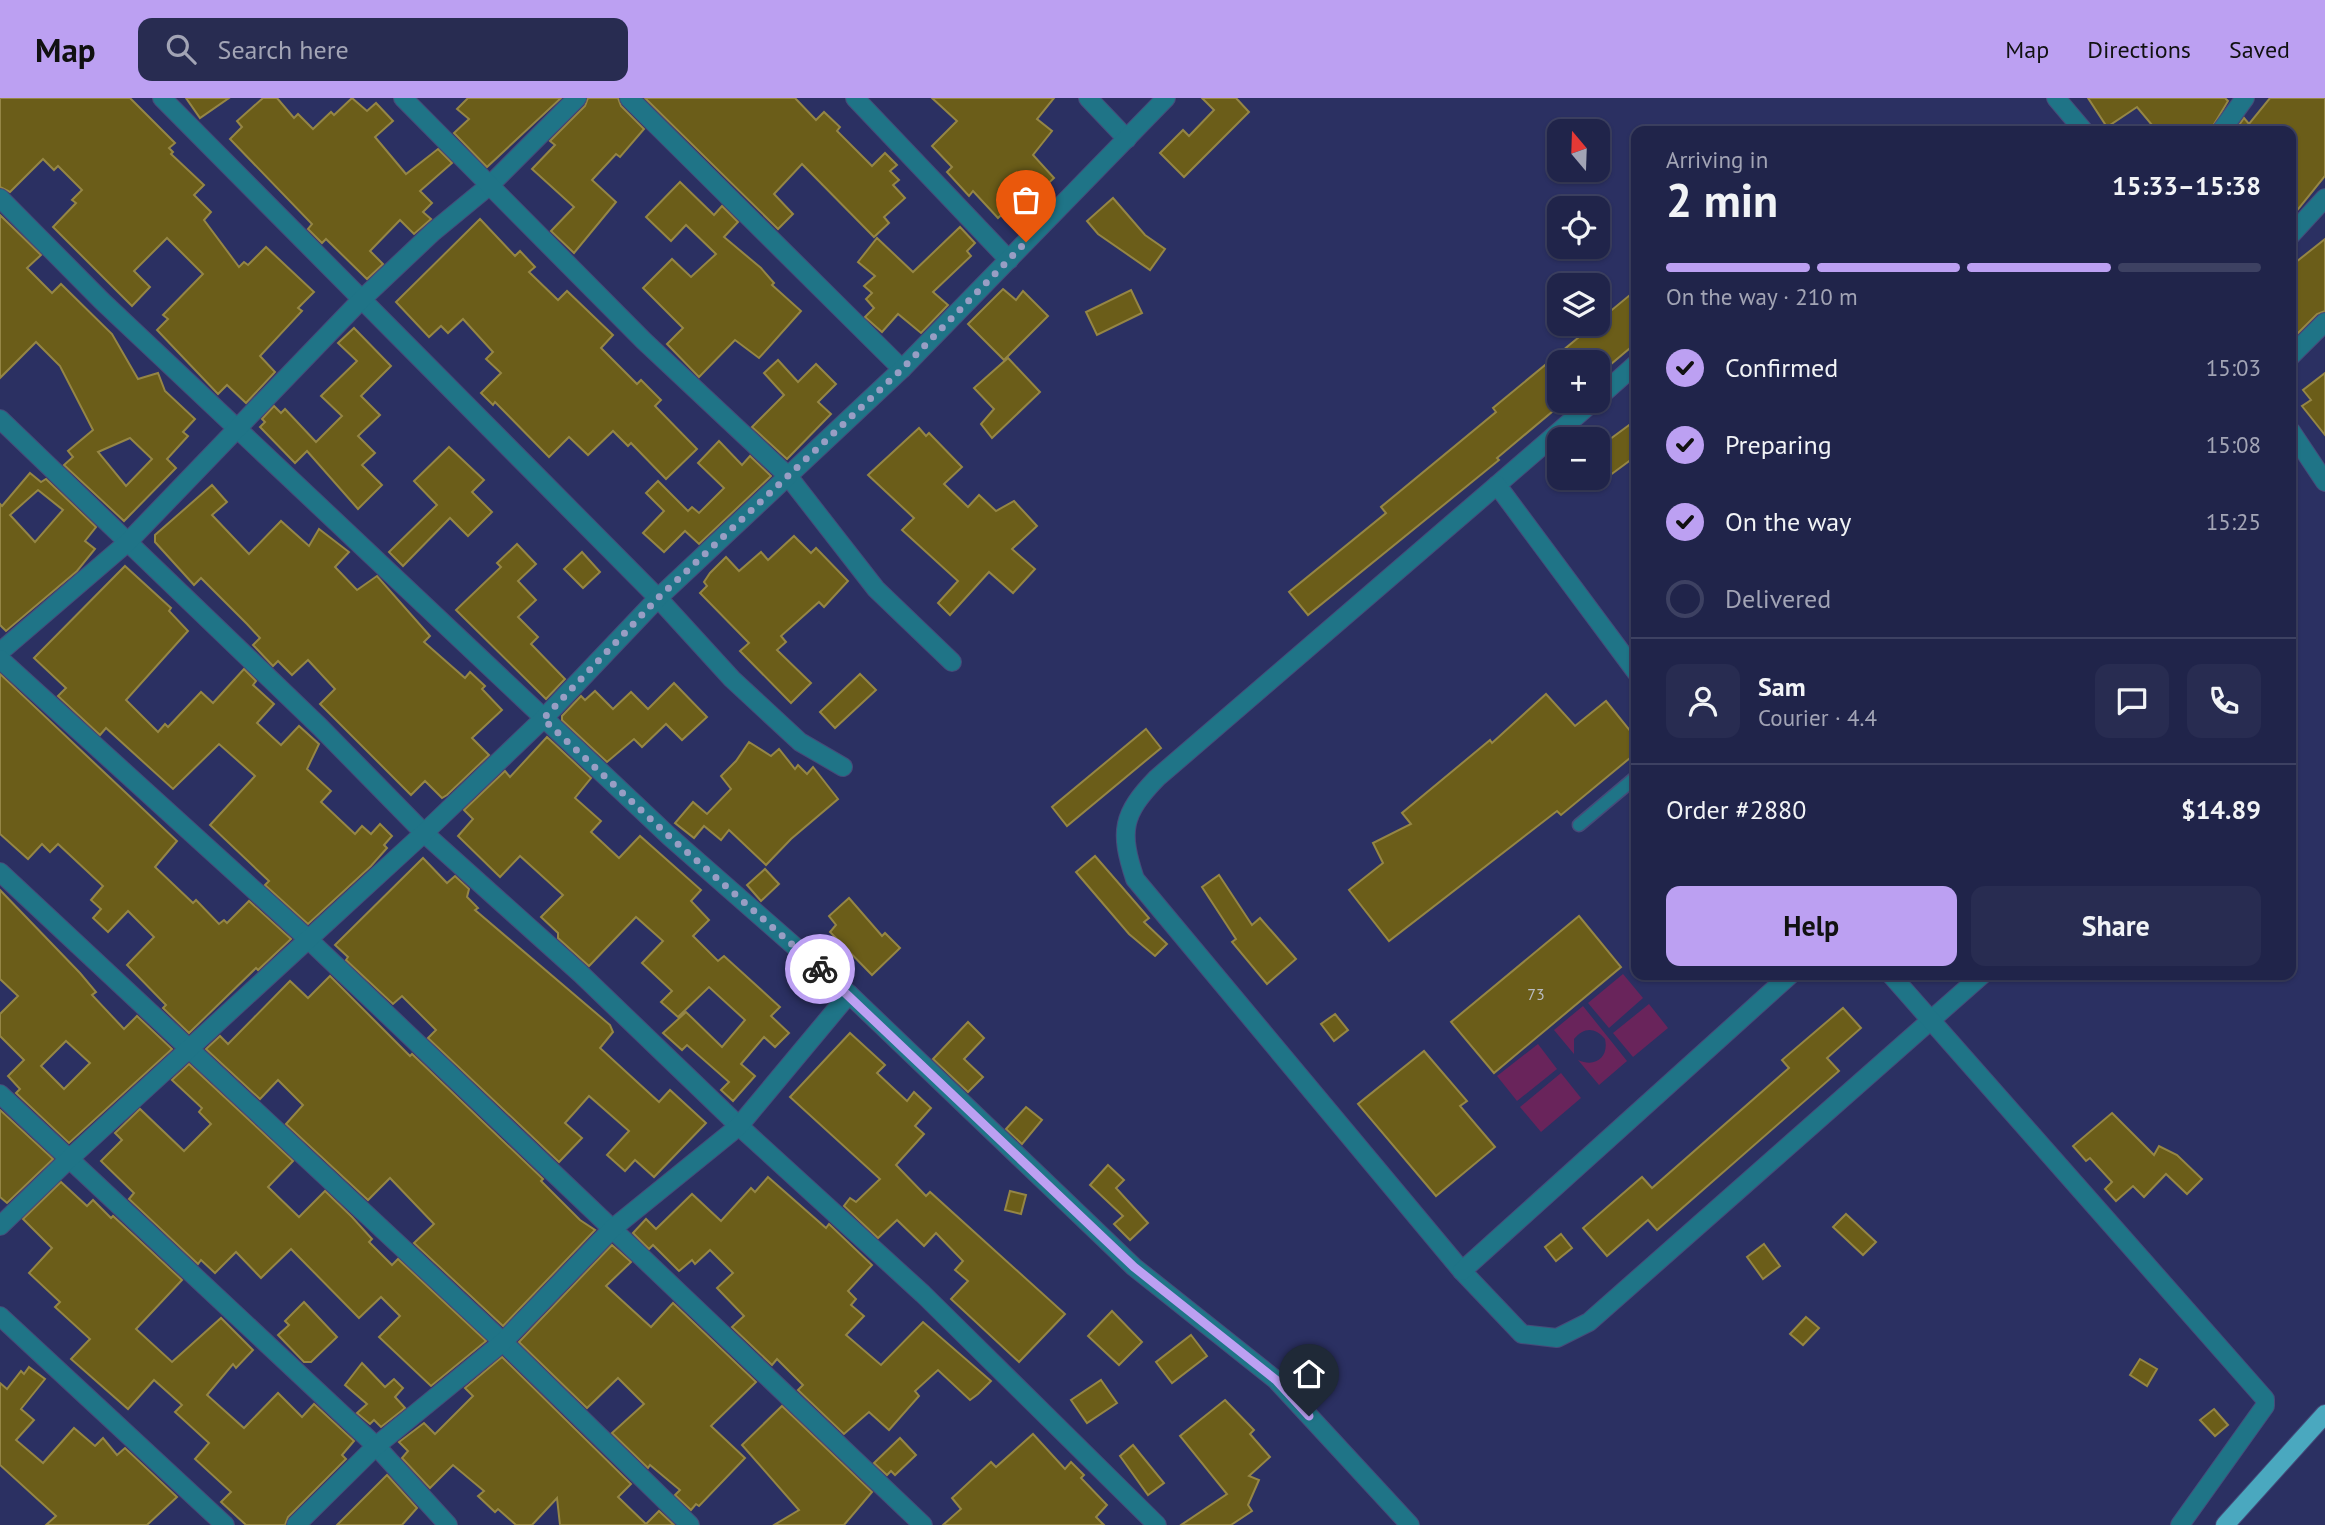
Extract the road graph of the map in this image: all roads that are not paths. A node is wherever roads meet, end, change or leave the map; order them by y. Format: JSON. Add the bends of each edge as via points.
{"nodes":[{"id":1,"x":162,"y":98,"type":"edge"},
{"id":2,"x":403,"y":98,"type":"edge"},
{"id":3,"x":578,"y":98,"type":"edge"},
{"id":4,"x":629,"y":98,"type":"edge"},
{"id":5,"x":855,"y":98,"type":"edge"},
{"id":6,"x":1088,"y":98,"type":"edge"},
{"id":7,"x":1166,"y":98,"type":"edge"},
{"id":8,"x":2056,"y":98,"type":"edge"},
{"id":9,"x":2245,"y":98,"type":"edge"},
{"id":10,"x":2080,"y":126,"type":"edge"},
{"id":11,"x":2225,"y":126,"type":"edge"},
{"id":12,"x":1127,"y":139,"type":"junction"},
{"id":13,"x":490,"y":185,"type":"junction"},
{"id":14,"x":0,"y":198,"type":"edge"},
{"id":15,"x":2325,"y":198,"type":"edge"},
{"id":16,"x":2296,"y":230,"type":"edge"},
{"id":17,"x":1009,"y":260,"type":"junction"},
{"id":18,"x":360,"y":301,"type":"junction"},
{"id":19,"x":2325,"y":322,"type":"edge"},
{"id":20,"x":2296,"y":351,"type":"edge"},
{"id":21,"x":1631,"y":368,"type":"edge"},
{"id":22,"x":902,"y":369,"type":"junction"},
{"id":23,"x":1610,"y":387,"type":"edge"},
{"id":24,"x":1580,"y":413,"type":"edge"},
{"id":25,"x":0,"y":419,"type":"edge"},
{"id":26,"x":239,"y":428,"type":"junction"},
{"id":27,"x":2296,"y":438,"type":"edge"},
{"id":28,"x":788,"y":476,"type":"junction"},
{"id":29,"x":2325,"y":482,"type":"edge"},
{"id":30,"x":1497,"y":485,"type":"junction"},
{"id":31,"x":128,"y":542,"type":"junction"},
{"id":32,"x":658,"y":598,"type":"junction"},
{"id":33,"x":0,"y":652,"type":"edge"},
{"id":34,"x":0,"y":659,"type":"edge"},
{"id":35,"x":952,"y":662,"type":"dead end"},
{"id":36,"x":1631,"y":665,"type":"edge"},
{"id":37,"x":543,"y":719,"type":"junction"},
{"id":38,"x":843,"y":767,"type":"dead end"},
{"id":39,"x":1631,"y":781,"type":"edge"},
{"id":40,"x":1579,"y":825,"type":"dead end"},
{"id":41,"x":424,"y":833,"type":"junction"},
{"id":42,"x":0,"y":872,"type":"edge"},
{"id":43,"x":308,"y":939,"type":"junction"},
{"id":44,"x":1784,"y":980,"type":"edge"},
{"id":45,"x":1895,"y":980,"type":"edge"},
{"id":46,"x":1976,"y":980,"type":"edge"},
{"id":47,"x":849,"y":994,"type":"junction"},
{"id":48,"x":1930,"y":1021,"type":"junction"},
{"id":49,"x":189,"y":1051,"type":"junction"},
{"id":50,"x":0,"y":1094,"type":"edge"},
{"id":51,"x":739,"y":1126,"type":"junction"},
{"id":52,"x":69,"y":1158,"type":"junction"},
{"id":53,"x":0,"y":1226,"type":"edge"},
{"id":54,"x":612,"y":1229,"type":"junction"},
{"id":55,"x":1462,"y":1271,"type":"junction"},
{"id":56,"x":0,"y":1316,"type":"edge"},
{"id":57,"x":503,"y":1342,"type":"junction"},
{"id":58,"x":2325,"y":1414,"type":"edge"},
{"id":59,"x":376,"y":1446,"type":"junction"},
{"id":60,"x":225,"y":1525,"type":"edge"},
{"id":61,"x":296,"y":1525,"type":"edge"},
{"id":62,"x":448,"y":1525,"type":"edge"},
{"id":63,"x":690,"y":1525,"type":"edge"},
{"id":64,"x":923,"y":1525,"type":"edge"},
{"id":65,"x":1157,"y":1525,"type":"edge"},
{"id":66,"x":1410,"y":1525,"type":"edge"},
{"id":67,"x":2180,"y":1525,"type":"edge"},
{"id":68,"x":2225,"y":1525,"type":"edge"}],
"edges":[{"from":1,"to":18,"type":"street"},
{"from":2,"to":13,"type":"street"},
{"from":3,"to":13,"type":"street"},
{"from":4,"to":22,"type":"street"},
{"from":5,"to":17,"type":"street"},
{"from":6,"to":12,"type":"street"},
{"from":7,"to":12,"type":"street"},
{"from":8,"to":10,"type":"street"},
{"from":9,"to":11,"type":"street"},
{"from":12,"to":17,"type":"street"},
{"from":13,"to":18,"type":"street"},
{"from":13,"to":28,"type":"street","via":[[644,341]]},
{"from":14,"to":26,"type":"street"},
{"from":15,"to":16,"type":"street"},
{"from":17,"to":22,"type":"street"},
{"from":18,"to":26,"type":"street"},
{"from":18,"to":32,"type":"street"},
{"from":19,"to":20,"type":"street"},
{"from":21,"to":23,"type":"street"},
{"from":22,"to":28,"type":"street"},
{"from":24,"to":30,"type":"street"},
{"from":25,"to":31,"type":"street"},
{"from":26,"to":31,"type":"street"},
{"from":26,"to":37,"type":"street"},
{"from":27,"to":29,"type":"street"},
{"from":28,"to":32,"type":"street"},
{"from":28,"to":35,"type":"street","via":[[876,589]]},
{"from":30,"to":36,"type":"street"},
{"from":30,"to":55,"type":"street","via":[[1157,778],[1134,802],[1126,825],[1127,858],[1135,879]]},
{"from":31,"to":33,"type":"street"},
{"from":31,"to":41,"type":"street"},
{"from":32,"to":37,"type":"street"},
{"from":32,"to":38,"type":"street","via":[[732,679],[800,742]]},
{"from":34,"to":43,"type":"street"},
{"from":37,"to":41,"type":"street"},
{"from":37,"to":47,"type":"street"},
{"from":39,"to":40,"type":"lane"},
{"from":41,"to":43,"type":"street"},
{"from":41,"to":51,"type":"street","via":[[581,974]]},
{"from":42,"to":49,"type":"street"},
{"from":43,"to":49,"type":"street"},
{"from":43,"to":54,"type":"street"},
{"from":44,"to":55,"type":"street"},
{"from":45,"to":48,"type":"street"},
{"from":46,"to":48,"type":"street"},
{"from":47,"to":51,"type":"street"},
{"from":47,"to":66,"type":"street","via":[[1134,1267],[1276,1380]]},
{"from":48,"to":55,"type":"street","via":[[1588,1322],[1557,1338],[1522,1334]]},
{"from":48,"to":67,"type":"street","via":[[2265,1399],[2265,1406]]},
{"from":49,"to":52,"type":"street"},
{"from":49,"to":57,"type":"street"},
{"from":50,"to":52,"type":"street"},
{"from":51,"to":54,"type":"street"},
{"from":51,"to":65,"type":"street","via":[[923,1294]]},
{"from":52,"to":53,"type":"street"},
{"from":52,"to":59,"type":"street"},
{"from":54,"to":57,"type":"street"},
{"from":54,"to":64,"type":"street"},
{"from":56,"to":60,"type":"street"},
{"from":57,"to":59,"type":"street"},
{"from":57,"to":63,"type":"street"},
{"from":58,"to":68,"type":"main road"},
{"from":59,"to":61,"type":"street"},
{"from":59,"to":62,"type":"street"}]}
